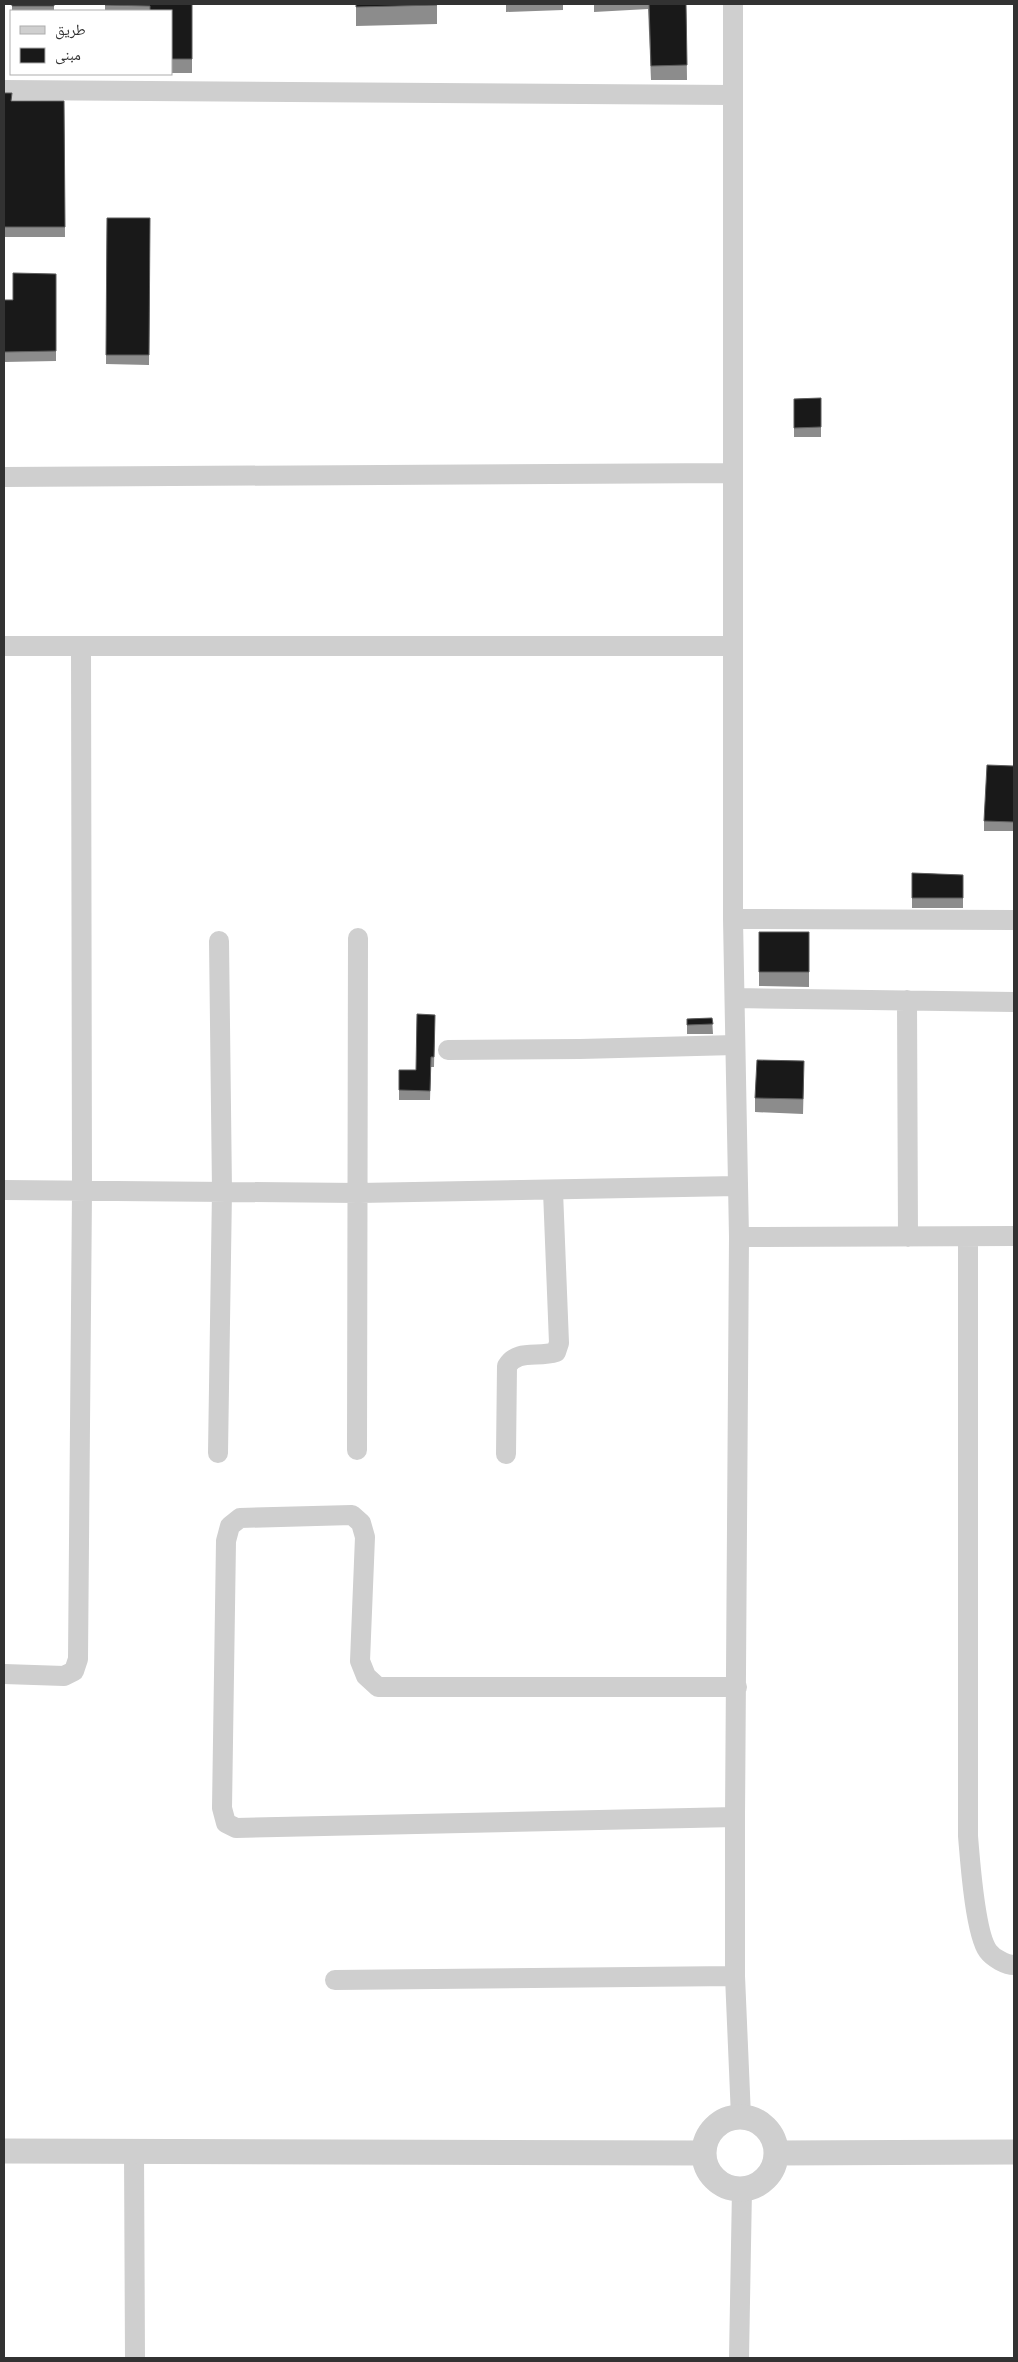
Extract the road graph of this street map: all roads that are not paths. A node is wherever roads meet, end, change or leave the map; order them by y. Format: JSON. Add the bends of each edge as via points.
{"nodes":[{"id":1,"x":733,"y":4,"type":"edge"},
{"id":2,"x":4,"y":90,"type":"edge"},
{"id":3,"x":732,"y":95,"type":"junction"},
{"id":4,"x":733,"y":473,"type":"junction"},
{"id":5,"x":4,"y":478,"type":"edge"},
{"id":6,"x":4,"y":646,"type":"edge"},
{"id":7,"x":81,"y":646,"type":"junction"},
{"id":8,"x":733,"y":646,"type":"junction"},
{"id":9,"x":733,"y":918,"type":"junction"},
{"id":10,"x":1014,"y":920,"type":"edge"},
{"id":11,"x":358,"y":938,"type":"dead end"},
{"id":12,"x":219,"y":941,"type":"dead end"},
{"id":13,"x":735,"y":998,"type":"junction"},
{"id":14,"x":907,"y":1000,"type":"junction"},
{"id":15,"x":1014,"y":1002,"type":"edge"},
{"id":16,"x":736,"y":1045,"type":"junction"},
{"id":17,"x":448,"y":1050,"type":"dead end"},
{"id":18,"x":737,"y":1186,"type":"junction"},
{"id":19,"x":4,"y":1190,"type":"edge"},
{"id":20,"x":554,"y":1190,"type":"junction"},
{"id":21,"x":222,"y":1191,"type":"junction"},
{"id":22,"x":82,"y":1192,"type":"junction"},
{"id":23,"x":359,"y":1193,"type":"junction"},
{"id":24,"x":908,"y":1236,"type":"junction"},
{"id":25,"x":1014,"y":1236,"type":"edge"},
{"id":26,"x":739,"y":1237,"type":"junction"},
{"id":27,"x":968,"y":1237,"type":"junction"},
{"id":28,"x":357,"y":1450,"type":"dead end"},
{"id":29,"x":218,"y":1453,"type":"dead end"},
{"id":30,"x":506,"y":1454,"type":"dead end"},
{"id":31,"x":4,"y":1674,"type":"edge"},
{"id":32,"x":737,"y":1687,"type":"junction"},
{"id":33,"x":734,"y":1817,"type":"junction"},
{"id":34,"x":1014,"y":1965,"type":"edge"},
{"id":35,"x":735,"y":1976,"type":"junction"},
{"id":36,"x":335,"y":1980,"type":"dead end"},
{"id":37,"x":741,"y":2117,"type":"junction"},
{"id":38,"x":4,"y":2151,"type":"edge"},
{"id":39,"x":134,"y":2152,"type":"junction"},
{"id":40,"x":1014,"y":2152,"type":"edge"},
{"id":41,"x":704,"y":2153,"type":"junction"},
{"id":42,"x":776,"y":2153,"type":"junction"},
{"id":43,"x":742,"y":2189,"type":"junction"},
{"id":44,"x":134,"y":2358,"type":"edge"},
{"id":45,"x":739,"y":2358,"type":"edge"}],
"edges":[{"from":1,"to":3,"type":"street"},
{"from":2,"to":3,"type":"street"},
{"from":3,"to":4,"type":"street"},
{"from":4,"to":5,"type":"street"},
{"from":4,"to":8,"type":"street"},
{"from":6,"to":7,"type":"street"},
{"from":7,"to":8,"type":"street"},
{"from":7,"to":22,"type":"street"},
{"from":8,"to":9,"type":"street"},
{"from":9,"to":10,"type":"street"},
{"from":9,"to":13,"type":"street"},
{"from":11,"to":23,"type":"street"},
{"from":12,"to":21,"type":"street"},
{"from":13,"to":14,"type":"street"},
{"from":13,"to":16,"type":"street"},
{"from":14,"to":15,"type":"street"},
{"from":14,"to":24,"type":"street"},
{"from":16,"to":17,"type":"street"},
{"from":16,"to":18,"type":"street"},
{"from":18,"to":20,"type":"street"},
{"from":18,"to":26,"type":"street"},
{"from":19,"to":22,"type":"street"},
{"from":20,"to":23,"type":"street"},
{"from":20,"to":30,"type":"street","via":[[559,1343],[556,1352],[545,1356],[517,1355],[507,1366]]},
{"from":21,"to":22,"type":"street"},
{"from":21,"to":23,"type":"street"},
{"from":21,"to":29,"type":"street"},
{"from":22,"to":31,"type":"street","via":[[78,1659],[74,1671],[64,1676]]},
{"from":23,"to":28,"type":"street"},
{"from":24,"to":26,"type":"street"},
{"from":24,"to":27,"type":"street"},
{"from":25,"to":27,"type":"street"},
{"from":26,"to":32,"type":"street"},
{"from":27,"to":34,"type":"street","via":[[968,1836],[972,1881],[983,1938],[988,1951],[999,1960]]},
{"from":32,"to":33,"type":"street"},
{"from":32,"to":33,"type":"street","via":[[378,1687],[366,1676],[360,1661],[365,1537],[361,1523],[352,1515],[240,1518],[230,1526],[226,1541],[222,1808],[226,1823],[236,1828]]},
{"from":33,"to":35,"type":"street"},
{"from":35,"to":36,"type":"street"},
{"from":35,"to":37,"type":"street"},
{"from":37,"to":41,"type":"street","via":[[719,2124],[706,2141]]},
{"from":37,"to":42,"type":"street","via":[[762,2124],[772,2137]]},
{"from":38,"to":39,"type":"street"},
{"from":39,"to":41,"type":"street"},
{"from":39,"to":44,"type":"street"},
{"from":40,"to":42,"type":"street"},
{"from":41,"to":43,"type":"street","via":[[712,2174],[730,2188]]},
{"from":42,"to":43,"type":"street","via":[[770,2174],[753,2187]]},
{"from":43,"to":45,"type":"street"}]}
